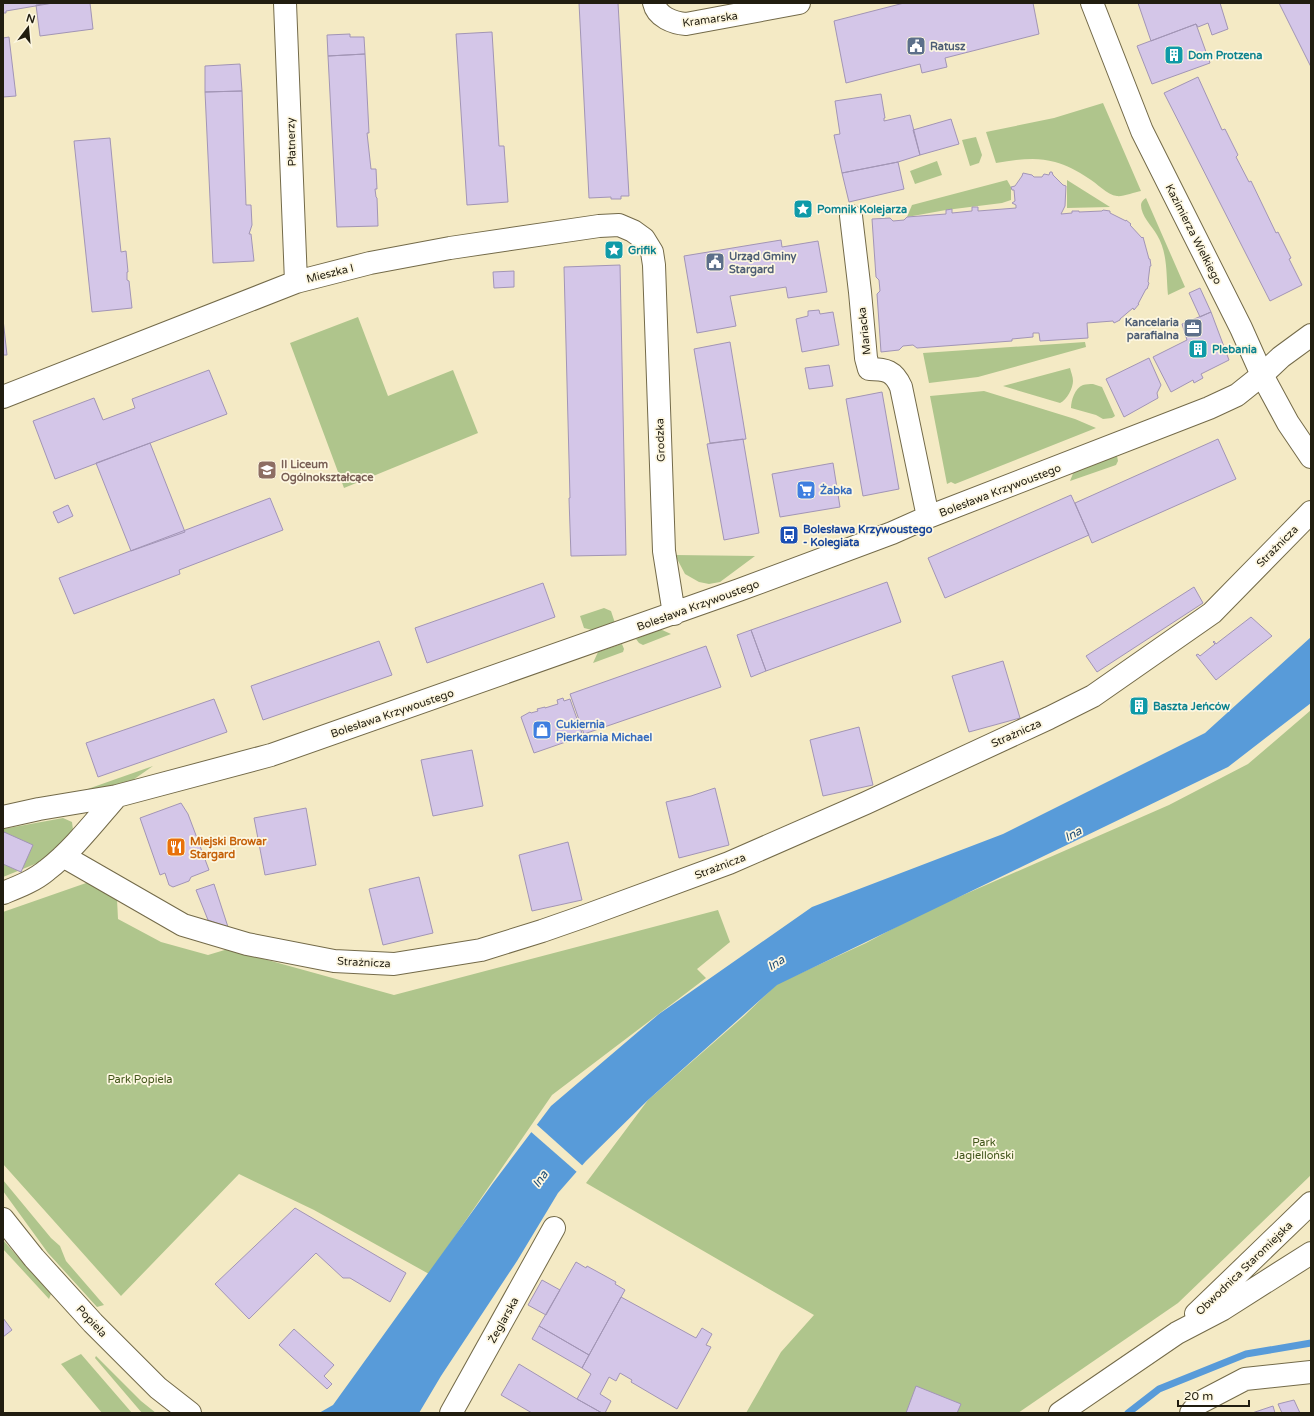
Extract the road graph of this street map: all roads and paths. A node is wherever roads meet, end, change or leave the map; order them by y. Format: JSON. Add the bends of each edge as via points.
{"nodes":[{"id":1,"x":285,"y":3,"type":"edge"},
{"id":2,"x":654,"y":3,"type":"edge"},
{"id":3,"x":799,"y":3,"type":"edge"},
{"id":4,"x":1092,"y":3,"type":"edge"},
{"id":5,"x":851,"y":216,"type":"dead end"},
{"id":6,"x":654,"y":265,"type":"joint"},
{"id":7,"x":296,"y":282,"type":"junction"},
{"id":8,"x":1311,"y":335,"type":"edge"},
{"id":9,"x":1262,"y":375,"type":"junction"},
{"id":10,"x":3,"y":397,"type":"edge"},
{"id":11,"x":1311,"y":457,"type":"edge"},
{"id":12,"x":1311,"y":512,"type":"edge"},
{"id":13,"x":928,"y":518,"type":"junction"},
{"id":14,"x":674,"y":614,"type":"junction"},
{"id":15,"x":117,"y":796,"type":"junction"},
{"id":16,"x":3,"y":818,"type":"edge"},
{"id":17,"x":63,"y":856,"type":"junction"},
{"id":18,"x":3,"y":893,"type":"edge"},
{"id":19,"x":1311,"y":1202,"type":"edge"},
{"id":20,"x":3,"y":1219,"type":"edge"},
{"id":21,"x":554,"y":1228,"type":"dead end"},
{"id":22,"x":1311,"y":1253,"type":"edge"},
{"id":23,"x":1177,"y":1334,"type":"junction"},
{"id":24,"x":1311,"y":1372,"type":"edge"},
{"id":25,"x":190,"y":1413,"type":"edge"},
{"id":26,"x":451,"y":1413,"type":"edge"},
{"id":27,"x":1060,"y":1413,"type":"edge"},
{"id":28,"x":1191,"y":1413,"type":"edge"}],
"edges":[{"from":1,"to":7,"type":"street","name":"Płatnerzy"},
{"from":2,"to":3,"type":"street","name":"Kramarska","via":[[655,9],[667,19],[686,24]]},
{"from":4,"to":9,"type":"street","name":"Kazimierza Wielkiego","via":[[1142,131]]},
{"from":5,"to":13,"type":"street","name":"Mariacka","via":[[866,358],[869,369],[880,369],[890,373],[897,378],[901,387]]},
{"from":6,"to":7,"type":"street","name":"Mieszka I","via":[[652,252],[644,239],[619,225],[450,248],[370,263]]},
{"from":6,"to":14,"type":"street","name":"Grodzka","via":[[664,551]]},
{"from":7,"to":10,"type":"street","name":"Mieszka I"},
{"from":8,"to":9,"type":"street","name":"Bolesława Krzywoustego"},
{"from":9,"to":11,"type":"street","name":"Kazimierza Wielkiego","via":[[1288,423]]},
{"from":9,"to":13,"type":"street","name":"Bolesława Krzywoustego","via":[[1237,395],[1209,408]]},
{"from":12,"to":17,"type":"street","name":"Strażnicza","via":[[1212,613],[1086,699],[866,803],[729,863],[585,916],[481,950],[394,964],[334,961],[247,944],[183,925]]},
{"from":13,"to":14,"type":"street","name":"Bolesława Krzywoustego"},
{"from":14,"to":15,"type":"street","name":"Bolesława Krzywoustego","via":[[270,755]]},
{"from":15,"to":16,"type":"street","name":"Bolesława Krzywoustego","via":[[39,809]]},
{"from":15,"to":17,"type":"street"},
{"from":17,"to":18,"type":"street","via":[[27,883]]},
{"from":19,"to":23,"type":"street","name":"Obwodnica Staromiejska"},
{"from":20,"to":25,"type":"street","name":"Popiela","via":[[34,1258],[93,1323],[158,1388]]},
{"from":21,"to":26,"type":"street","name":"Żeglarska"},
{"from":22,"to":23,"type":"street","name":"Obwodnica Staromiejska","via":[[1223,1309]]},
{"from":23,"to":27,"type":"street","name":"Obwodnica Staromiejska"},
{"from":24,"to":28,"type":"street","via":[[1245,1379],[1199,1402]]}]}
